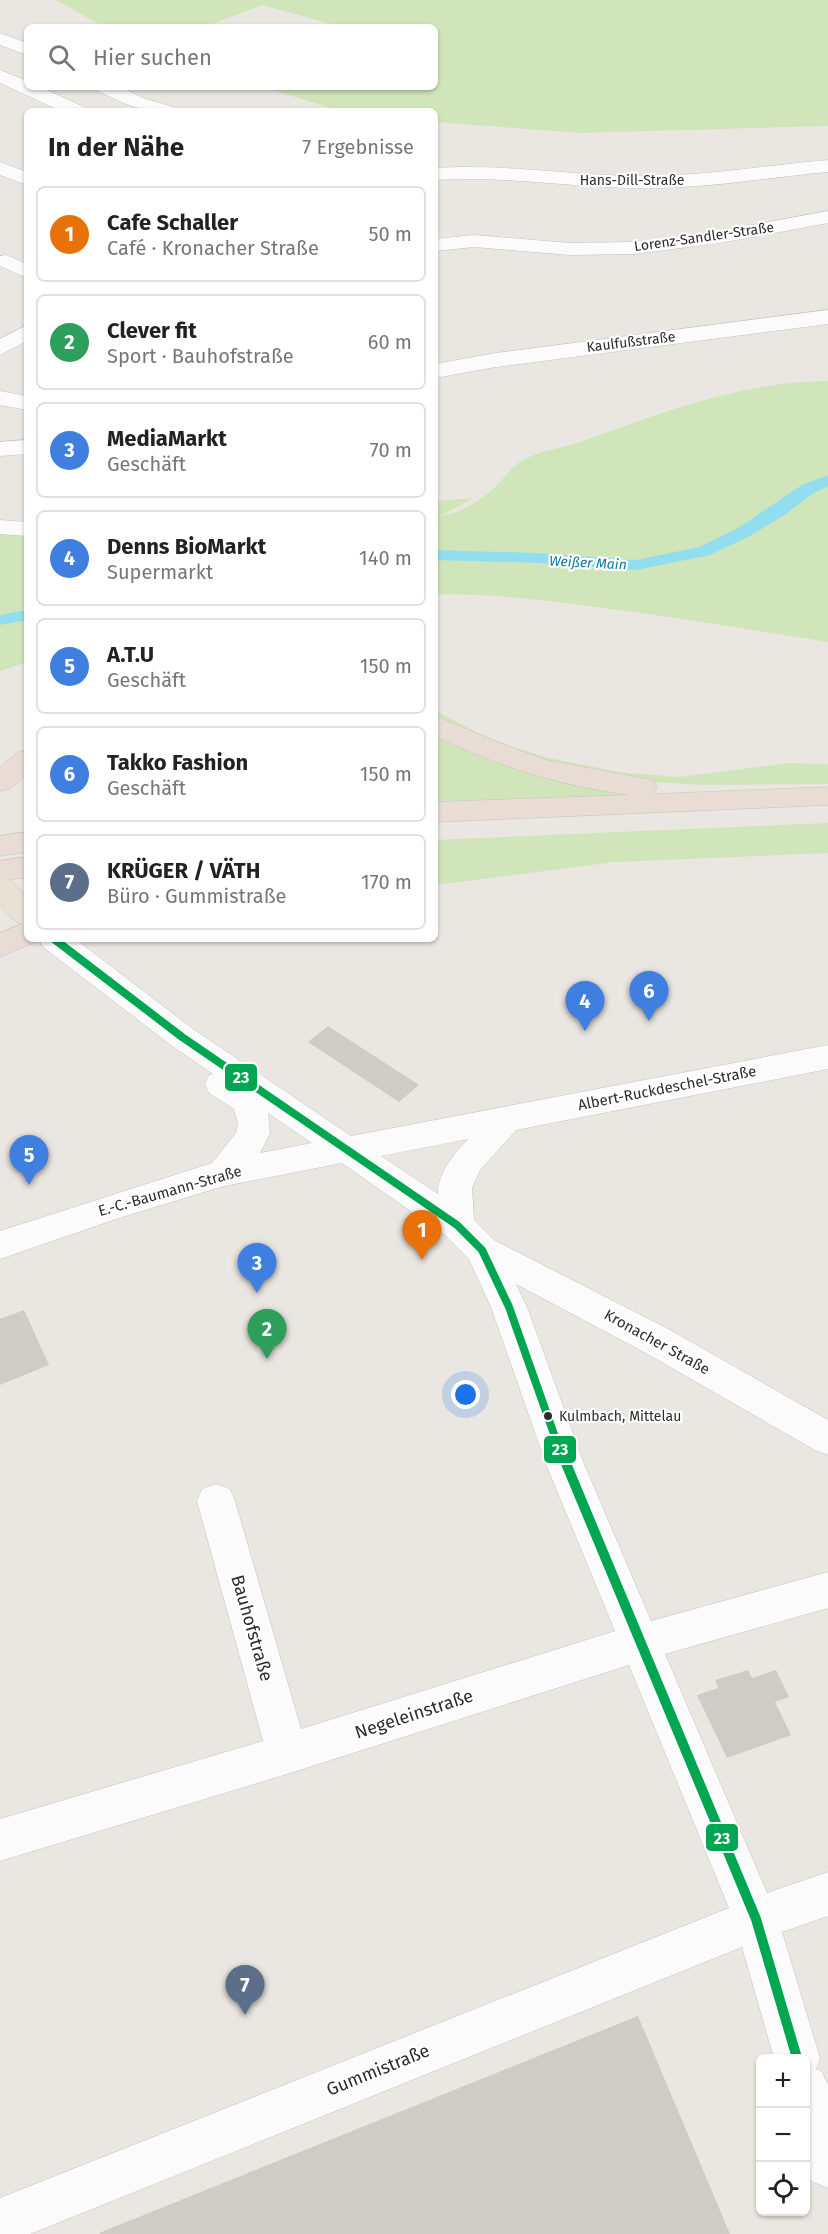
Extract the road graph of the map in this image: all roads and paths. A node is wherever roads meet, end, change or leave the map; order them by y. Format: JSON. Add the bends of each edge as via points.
{"nodes":[{"id":1,"x":0,"y":38,"type":"edge"},
{"id":2,"x":24,"y":50,"type":"edge"},
{"id":3,"x":0,"y":76,"type":"edge"},
{"id":4,"x":24,"y":87,"type":"edge"},
{"id":5,"x":30,"y":90,"type":"edge"},
{"id":6,"x":111,"y":90,"type":"edge"},
{"id":7,"x":69,"y":108,"type":"edge"},
{"id":8,"x":156,"y":108,"type":"edge"},
{"id":9,"x":828,"y":166,"type":"edge"},
{"id":10,"x":0,"y":168,"type":"edge"},
{"id":11,"x":438,"y":174,"type":"edge"},
{"id":12,"x":24,"y":178,"type":"edge"},
{"id":13,"x":828,"y":217,"type":"edge"},
{"id":14,"x":438,"y":235,"type":"edge"},
{"id":15,"x":474,"y":241,"type":"junction"},
{"id":16,"x":438,"y":245,"type":"edge"},
{"id":17,"x":6,"y":261,"type":"dead end"},
{"id":18,"x":24,"y":270,"type":"edge"},
{"id":19,"x":828,"y":317,"type":"edge"},
{"id":20,"x":0,"y":328,"type":"edge"},
{"id":21,"x":24,"y":328,"type":"edge"},
{"id":22,"x":24,"y":335,"type":"edge"},
{"id":23,"x":0,"y":348,"type":"edge"},
{"id":24,"x":438,"y":370,"type":"edge"},
{"id":25,"x":0,"y":398,"type":"edge"},
{"id":26,"x":24,"y":402,"type":"edge"},
{"id":27,"x":24,"y":447,"type":"edge"},
{"id":28,"x":0,"y":449,"type":"edge"},
{"id":29,"x":0,"y":527,"type":"edge"},
{"id":30,"x":24,"y":529,"type":"edge"},
{"id":31,"x":438,"y":726,"type":"edge"},
{"id":32,"x":24,"y":755,"type":"edge"},
{"id":33,"x":0,"y":761,"type":"edge"},
{"id":34,"x":24,"y":762,"type":"edge"},
{"id":35,"x":0,"y":782,"type":"edge"},
{"id":36,"x":828,"y":796,"type":"edge"},
{"id":37,"x":747,"y":797,"type":"junction"},
{"id":38,"x":438,"y":812,"type":"edge"},
{"id":39,"x":828,"y":817,"type":"edge"},
{"id":40,"x":438,"y":833,"type":"edge"},
{"id":41,"x":24,"y":842,"type":"edge"},
{"id":42,"x":0,"y":846,"type":"edge"},
{"id":43,"x":24,"y":867,"type":"edge"},
{"id":44,"x":0,"y":871,"type":"edge"},
{"id":45,"x":0,"y":887,"type":"edge"},
{"id":46,"x":24,"y":912,"type":"edge"},
{"id":47,"x":24,"y":934,"type":"edge"},
{"id":48,"x":58,"y":942,"type":"edge"},
{"id":49,"x":0,"y":946,"type":"edge"},
{"id":50,"x":182,"y":1038,"type":"junction"},
{"id":51,"x":828,"y":1057,"type":"edge"},
{"id":52,"x":506,"y":1119,"type":"junction"},
{"id":53,"x":344,"y":1149,"type":"junction"},
{"id":54,"x":224,"y":1173,"type":"junction"},
{"id":55,"x":470,"y":1237,"type":"junction"},
{"id":56,"x":0,"y":1245,"type":"edge"},
{"id":57,"x":828,"y":1439,"type":"edge"},
{"id":58,"x":216,"y":1501,"type":"dead end"},
{"id":59,"x":828,"y":1590,"type":"edge"},
{"id":60,"x":639,"y":1644,"type":"junction"},
{"id":61,"x":287,"y":1754,"type":"junction"},
{"id":62,"x":0,"y":1840,"type":"edge"},
{"id":63,"x":828,"y":1894,"type":"edge"},
{"id":64,"x":756,"y":1919,"type":"junction"},
{"id":65,"x":796,"y":2054,"type":"edge"},
{"id":66,"x":810,"y":2102,"type":"edge"},
{"id":67,"x":828,"y":2164,"type":"edge"},
{"id":68,"x":0,"y":2222,"type":"edge"}],
"edges":[{"from":1,"to":2,"type":"street"},
{"from":3,"to":4,"type":"street"},
{"from":5,"to":7,"type":"street"},
{"from":6,"to":8,"type":"street"},
{"from":9,"to":11,"type":"street","name":"Hans-Dill-Straße","via":[[660,182]]},
{"from":10,"to":12,"type":"street"},
{"from":13,"to":15,"type":"street","name":"Lorenz-Sandler-Straße","via":[[634,248],[570,249]]},
{"from":14,"to":15,"type":"street"},
{"from":15,"to":16,"type":"street","name":"Lorenz-Sandler-Straße"},
{"from":17,"to":18,"type":"street"},
{"from":19,"to":24,"type":"street","name":"Kaulfußstraße"},
{"from":20,"to":21,"type":"street"},
{"from":22,"to":23,"type":"street"},
{"from":25,"to":26,"type":"street"},
{"from":27,"to":28,"type":"street"},
{"from":29,"to":30,"type":"street"},
{"from":31,"to":37,"type":"highway","via":[[525,764],[577,778]]},
{"from":32,"to":33,"type":"highway"},
{"from":34,"to":35,"type":"highway"},
{"from":36,"to":37,"type":"highway"},
{"from":37,"to":38,"type":"highway"},
{"from":39,"to":40,"type":"highway"},
{"from":41,"to":42,"type":"highway"},
{"from":43,"to":44,"type":"highway"},
{"from":45,"to":46,"type":"main road"},
{"from":47,"to":49,"type":"highway"},
{"from":48,"to":50,"type":"street","name":"Kronacher Straße"},
{"from":50,"to":53,"type":"street","name":"Kronacher Straße"},
{"from":50,"to":54,"type":"street","via":[[200,1069],[247,1102],[255,1123],[252,1142]]},
{"from":51,"to":52,"type":"street","name":"Albert-Ruckdeschel-Straße"},
{"from":52,"to":53,"type":"street","name":"Albert-Ruckdeschel-Straße"},
{"from":52,"to":55,"type":"street","via":[[466,1163],[455,1188]]},
{"from":53,"to":54,"type":"street","name":"E.-C.-Baumann-Straße"},
{"from":53,"to":55,"type":"street","name":"Kronacher Straße"},
{"from":54,"to":56,"type":"street","name":"E.-C.-Baumann-Straße"},
{"from":55,"to":57,"type":"street","name":"Kronacher Straße"},
{"from":55,"to":60,"type":"street","via":[[509,1307],[566,1464]]},
{"from":58,"to":61,"type":"street","name":"Bauhofstraße"},
{"from":59,"to":60,"type":"street","name":"Negeleinstraße"},
{"from":60,"to":61,"type":"street","name":"Negeleinstraße"},
{"from":60,"to":64,"type":"street"},
{"from":61,"to":62,"type":"street","name":"Negeleinstraße"},
{"from":63,"to":64,"type":"street","name":"Gummistraße"},
{"from":64,"to":65,"type":"street"},
{"from":64,"to":68,"type":"street","name":"Gummistraße"},
{"from":66,"to":67,"type":"street"}]}
